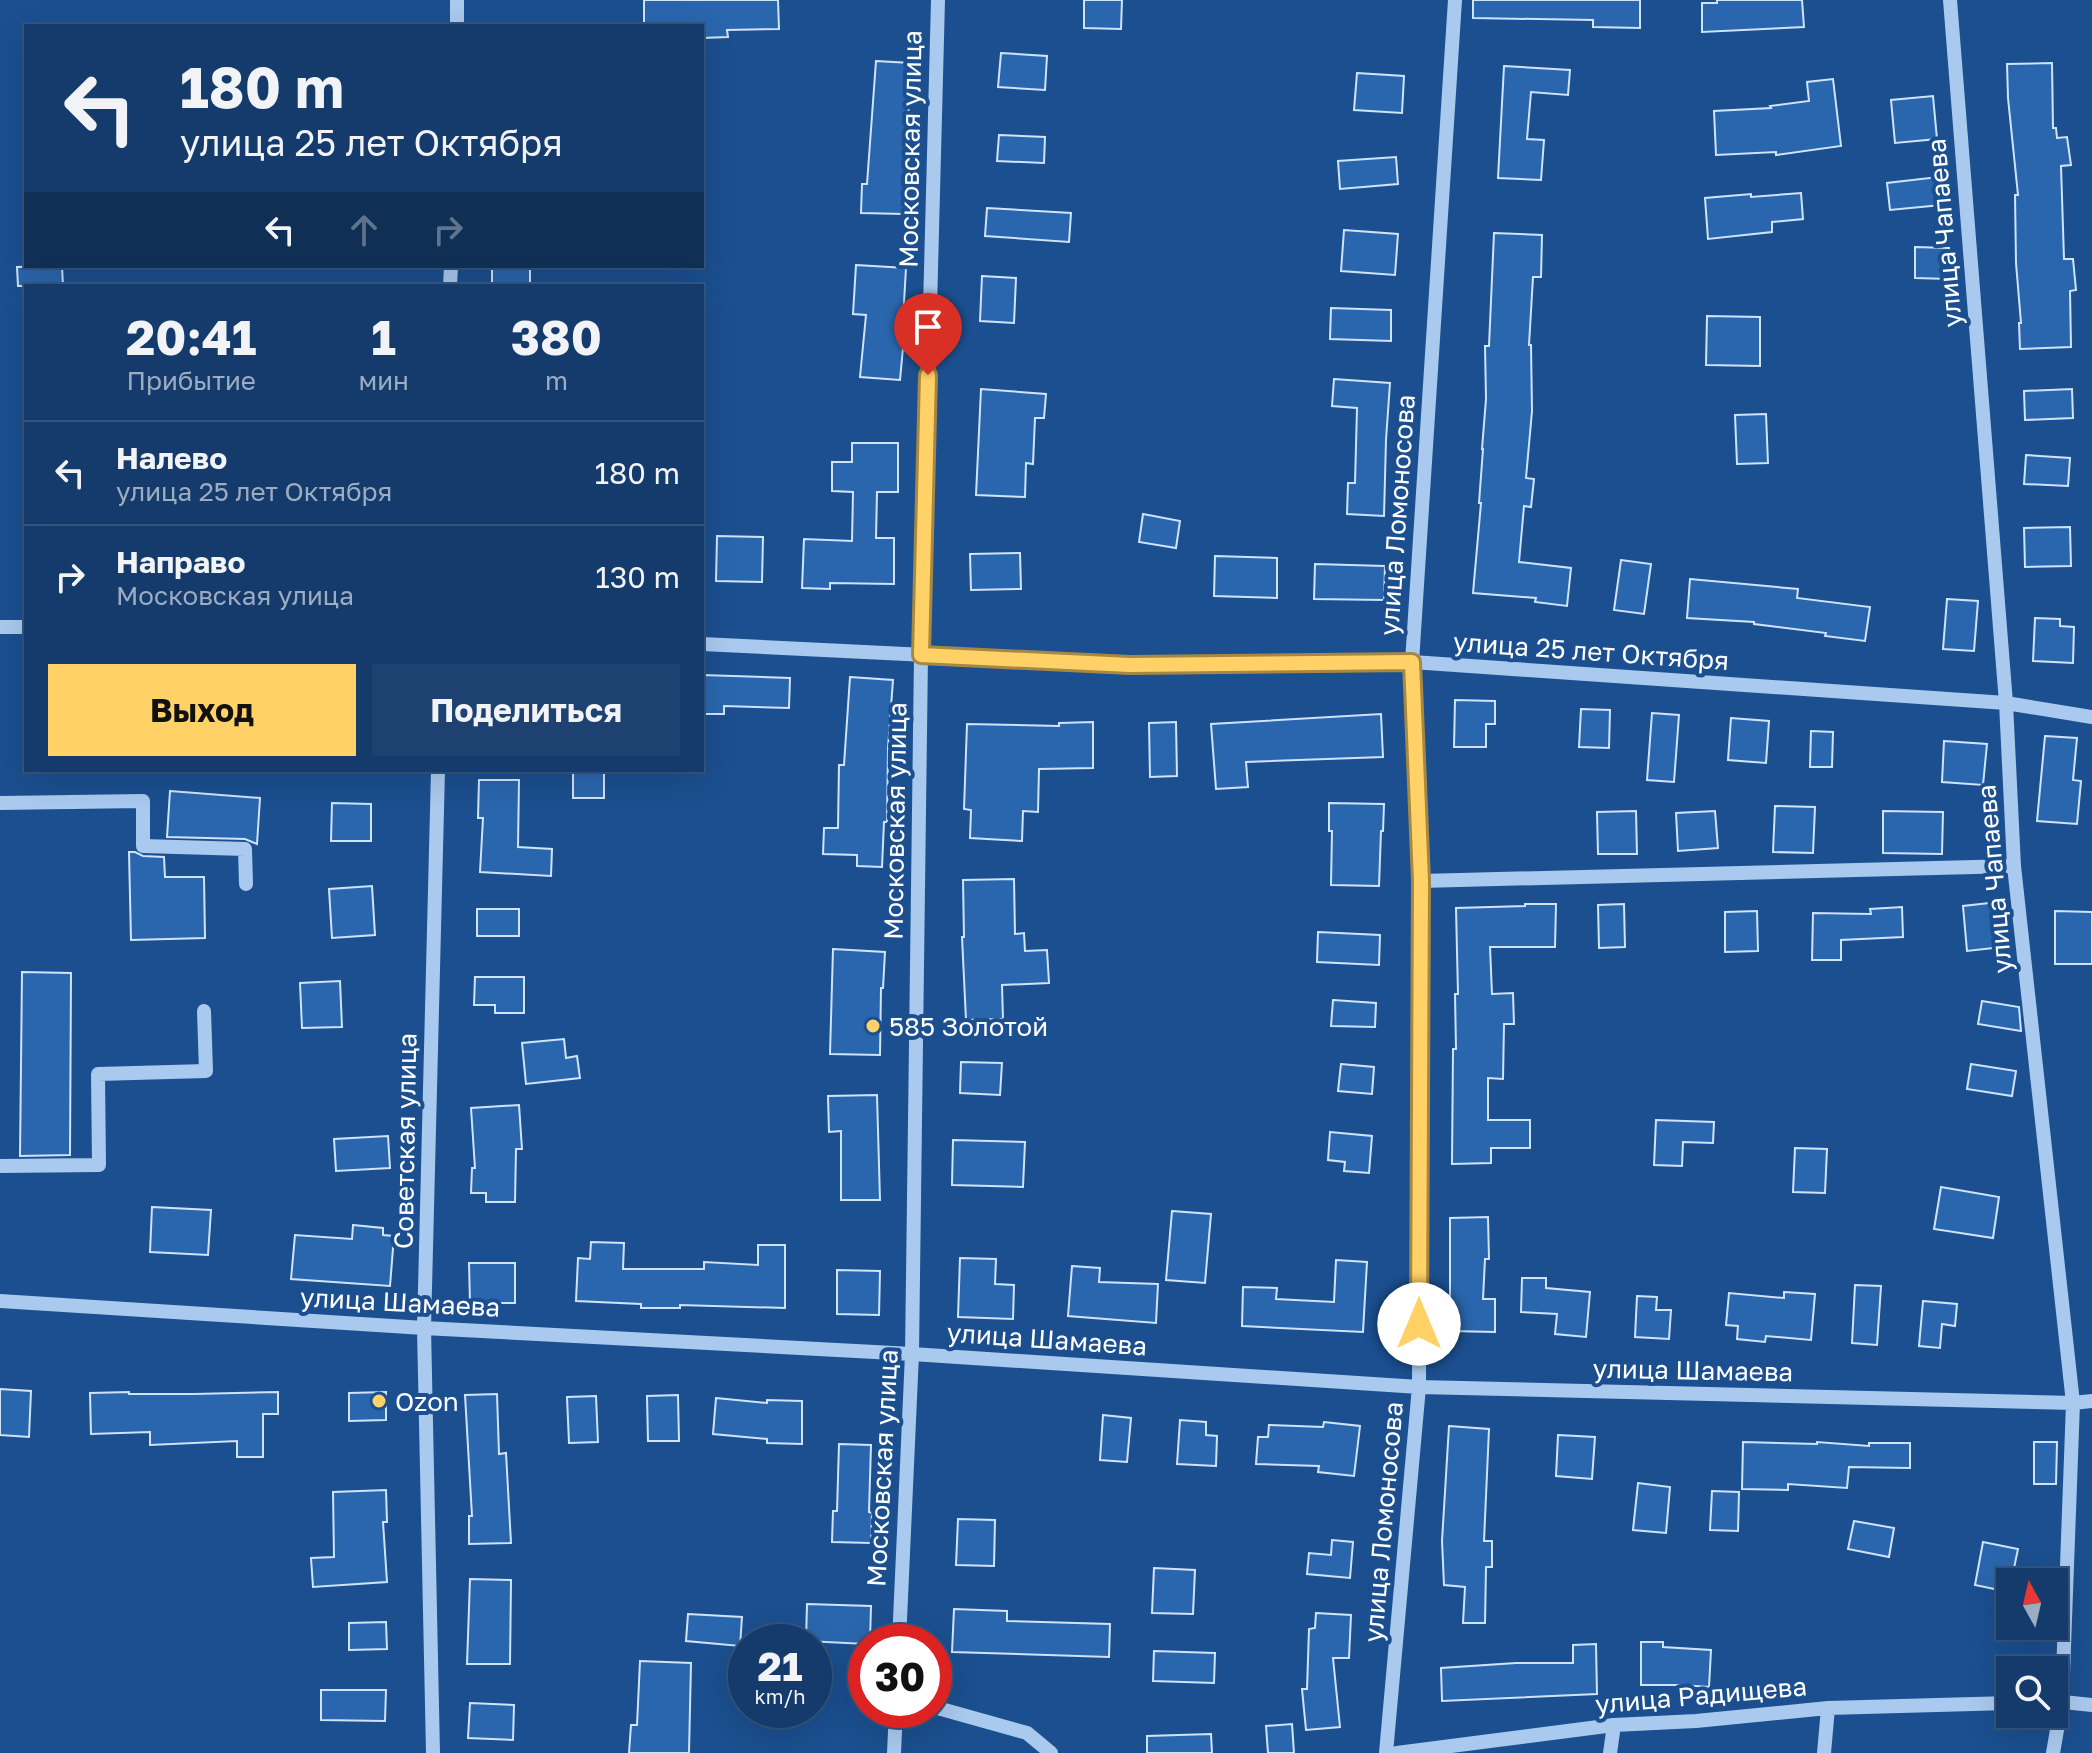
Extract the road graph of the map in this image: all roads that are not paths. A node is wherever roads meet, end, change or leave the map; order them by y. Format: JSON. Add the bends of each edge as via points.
{"nodes":[{"id":1,"x":457,"y":0,"type":"edge"},
{"id":2,"x":938,"y":0,"type":"edge"},
{"id":3,"x":1455,"y":0,"type":"edge"},
{"id":4,"x":1950,"y":0,"type":"edge"},
{"id":5,"x":457,"y":24,"type":"edge"},
{"id":6,"x":0,"y":627,"type":"edge"},
{"id":7,"x":24,"y":627,"type":"edge"},
{"id":8,"x":704,"y":644,"type":"edge"},
{"id":9,"x":921,"y":655,"type":"junction"},
{"id":10,"x":1412,"y":662,"type":"junction"},
{"id":11,"x":2006,"y":703,"type":"junction"},
{"id":12,"x":2092,"y":717,"type":"edge"},
{"id":13,"x":438,"y":772,"type":"edge"},
{"id":14,"x":0,"y":803,"type":"edge"},
{"id":15,"x":2014,"y":866,"type":"junction"},
{"id":16,"x":1421,"y":881,"type":"junction"},
{"id":17,"x":246,"y":884,"type":"dead end"},
{"id":18,"x":204,"y":1011,"type":"dead end"},
{"id":19,"x":0,"y":1166,"type":"edge"},
{"id":20,"x":0,"y":1301,"type":"edge"},
{"id":21,"x":424,"y":1328,"type":"junction"},
{"id":22,"x":912,"y":1354,"type":"junction"},
{"id":23,"x":1419,"y":1387,"type":"junction"},
{"id":24,"x":2092,"y":1401,"type":"edge"},
{"id":25,"x":2073,"y":1403,"type":"junction"},
{"id":26,"x":900,"y":1624,"type":"edge"},
{"id":27,"x":2060,"y":1656,"type":"edge"},
{"id":28,"x":2068,"y":1702,"type":"edge"},
{"id":29,"x":1996,"y":1703,"type":"edge"},
{"id":30,"x":2092,"y":1705,"type":"edge"},
{"id":31,"x":1828,"y":1708,"type":"junction"},
{"id":32,"x":952,"y":1712,"type":"edge"},
{"id":33,"x":1614,"y":1725,"type":"junction"},
{"id":34,"x":895,"y":1728,"type":"edge"},
{"id":35,"x":2055,"y":1728,"type":"edge"},
{"id":36,"x":433,"y":1753,"type":"edge"},
{"id":37,"x":894,"y":1753,"type":"edge"},
{"id":38,"x":1051,"y":1753,"type":"edge"},
{"id":39,"x":1386,"y":1753,"type":"edge"},
{"id":40,"x":1397,"y":1753,"type":"edge"},
{"id":41,"x":1610,"y":1753,"type":"edge"},
{"id":42,"x":1824,"y":1753,"type":"edge"},
{"id":43,"x":2053,"y":1753,"type":"edge"}],
"edges":[{"from":1,"to":5,"type":"street"},
{"from":2,"to":9,"type":"street","name":"Московская улица"},
{"from":3,"to":10,"type":"street","name":"улица Ломоносова"},
{"from":4,"to":11,"type":"street","name":"улица Чапаева"},
{"from":6,"to":7,"type":"street"},
{"from":8,"to":9,"type":"street","name":"улица 25 лет Октября"},
{"from":9,"to":10,"type":"street","name":"улица 25 лет Октября","via":[[1130,665]]},
{"from":9,"to":22,"type":"street","name":"Московская улица"},
{"from":10,"to":11,"type":"street","name":"улица 25 лет Октября"},
{"from":10,"to":16,"type":"street","name":"улица Ломоносова"},
{"from":11,"to":12,"type":"street","name":"улица 25 лет Октября"},
{"from":11,"to":15,"type":"street","name":"улица Чапаева"},
{"from":13,"to":21,"type":"street","name":"Советская улица"},
{"from":14,"to":17,"type":"street","via":[[143,801],[143,846],[245,849]]},
{"from":15,"to":16,"type":"street"},
{"from":15,"to":25,"type":"street","name":"улица Чапаева"},
{"from":16,"to":23,"type":"street","name":"улица Ломоносова"},
{"from":18,"to":19,"type":"street","via":[[206,1071],[98,1074],[99,1165]]},
{"from":20,"to":21,"type":"street","name":"улица Шамаева"},
{"from":21,"to":22,"type":"street","name":"улица Шамаева"},
{"from":21,"to":36,"type":"street","name":"Советская улица"},
{"from":22,"to":23,"type":"street","name":"улица Шамаева"},
{"from":22,"to":26,"type":"street","name":"Московская улица"},
{"from":23,"to":25,"type":"street","name":"улица Шамаева"},
{"from":23,"to":39,"type":"street","name":"улица Ломоносова"},
{"from":24,"to":25,"type":"street","name":"улица Шамаева"},
{"from":25,"to":27,"type":"street","name":"улица Чапаева"},
{"from":28,"to":30,"type":"street"},
{"from":29,"to":31,"type":"street","name":"улица Радищева"},
{"from":31,"to":33,"type":"street","name":"улица Радищева"},
{"from":31,"to":42,"type":"street"},
{"from":32,"to":38,"type":"street","via":[[1027,1733]]},
{"from":33,"to":40,"type":"street","name":"улица Радищева"},
{"from":33,"to":41,"type":"street"},
{"from":34,"to":37,"type":"street"},
{"from":35,"to":43,"type":"street","name":"улица Чапаева"}]}
